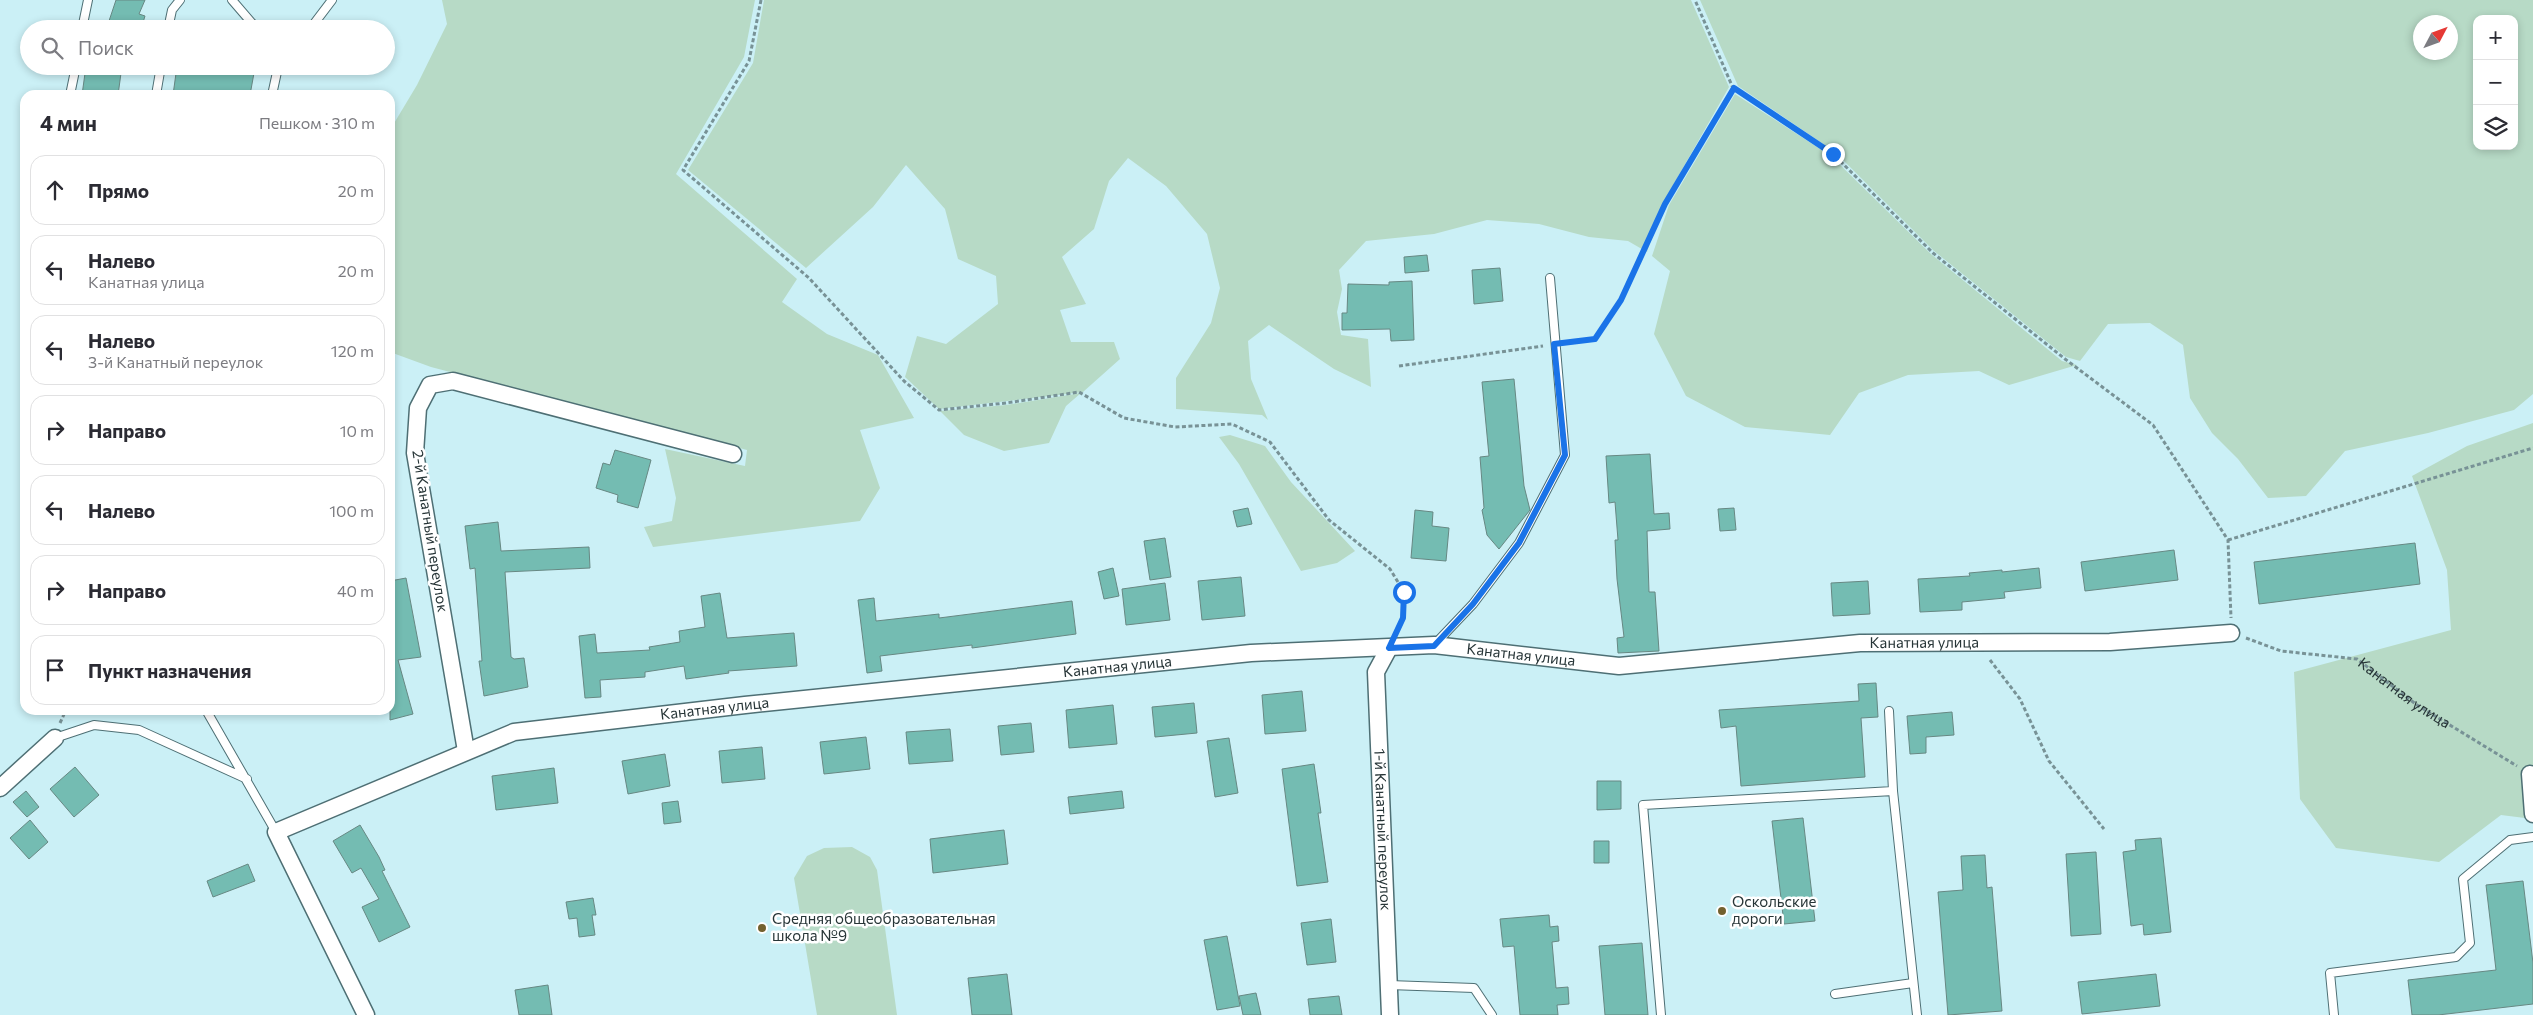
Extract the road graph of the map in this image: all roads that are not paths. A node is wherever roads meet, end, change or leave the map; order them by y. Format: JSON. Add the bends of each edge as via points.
{"nodes":[{"id":1,"x":88,"y":0,"type":"edge"},
{"id":2,"x":180,"y":0,"type":"edge"},
{"id":3,"x":232,"y":0,"type":"edge"},
{"id":4,"x":332,"y":0,"type":"edge"},
{"id":5,"x":84,"y":20,"type":"edge"},
{"id":6,"x":170,"y":20,"type":"edge"},
{"id":7,"x":250,"y":20,"type":"edge"},
{"id":8,"x":317,"y":20,"type":"edge"},
{"id":9,"x":74,"y":75,"type":"edge"},
{"id":10,"x":159,"y":75,"type":"edge"},
{"id":11,"x":276,"y":75,"type":"edge"},
{"id":12,"x":71,"y":90,"type":"edge"},
{"id":13,"x":157,"y":90,"type":"edge"},
{"id":14,"x":273,"y":90,"type":"edge"},
{"id":15,"x":1550,"y":278,"type":"dead end"},
{"id":16,"x":733,"y":454,"type":"dead end"},
{"id":17,"x":2231,"y":633,"type":"road end"},
{"id":18,"x":1434,"y":646,"type":"junction"},
{"id":19,"x":1389,"y":648,"type":"junction"},
{"id":20,"x":1888,"y":711,"type":"dead end"},
{"id":21,"x":209,"y":715,"type":"edge"},
{"id":22,"x":55,"y":738,"type":"joint"},
{"id":23,"x":466,"y":751,"type":"junction"},
{"id":24,"x":2530,"y":774,"type":"road end"},
{"id":25,"x":247,"y":779,"type":"junction"},
{"id":26,"x":0,"y":788,"type":"edge"},
{"id":27,"x":1892,"y":791,"type":"junction"},
{"id":28,"x":2533,"y":814,"type":"edge"},
{"id":29,"x":276,"y":832,"type":"junction"},
{"id":30,"x":2533,"y":837,"type":"edge"},
{"id":31,"x":1913,"y":983,"type":"junction"},
{"id":32,"x":1389,"y":985,"type":"junction"},
{"id":33,"x":1835,"y":994,"type":"dead end"},
{"id":34,"x":366,"y":1015,"type":"edge"},
{"id":35,"x":1390,"y":1015,"type":"edge"},
{"id":36,"x":1492,"y":1015,"type":"edge"},
{"id":37,"x":1662,"y":1015,"type":"edge"},
{"id":38,"x":1917,"y":1015,"type":"edge"},
{"id":39,"x":2334,"y":1015,"type":"edge"}],
"edges":[{"from":1,"to":5,"type":"lane"},
{"from":2,"to":6,"type":"lane","via":[[172,10]]},
{"from":3,"to":7,"type":"lane"},
{"from":4,"to":8,"type":"lane"},
{"from":9,"to":12,"type":"lane"},
{"from":10,"to":13,"type":"lane"},
{"from":11,"to":14,"type":"lane"},
{"from":15,"to":18,"type":"lane","via":[[1565,455],[1519,543],[1473,604]]},
{"from":16,"to":23,"type":"street","name":"2-й Канатный переулок","via":[[453,381],[430,385],[418,408],[415,453]]},
{"from":17,"to":18,"type":"street","name":"Канатная улица","via":[[2110,642],[1860,643],[1619,666]]},
{"from":18,"to":19,"type":"street","name":"Канатная улица"},
{"from":19,"to":23,"type":"street","name":"Канатная улица","via":[[1251,653],[594,722],[514,732]]},
{"from":19,"to":32,"type":"street","name":"1-й Канатный переулок","via":[[1376,672]]},
{"from":20,"to":27,"type":"lane"},
{"from":21,"to":25,"type":"lane"},
{"from":22,"to":25,"type":"lane","via":[[94,725],[139,730]]},
{"from":22,"to":26,"type":"street"},
{"from":23,"to":29,"type":"street","name":"Канатная улица"},
{"from":24,"to":28,"type":"street"},
{"from":25,"to":29,"type":"lane"},
{"from":27,"to":31,"type":"lane"},
{"from":27,"to":37,"type":"lane","via":[[1643,804]]},
{"from":29,"to":34,"type":"street"},
{"from":30,"to":39,"type":"lane","via":[[2510,840],[2463,879],[2470,943],[2456,957],[2330,973]]},
{"from":31,"to":33,"type":"lane"},
{"from":31,"to":38,"type":"lane"},
{"from":32,"to":35,"type":"street","name":"1-й Канатный переулок"},
{"from":32,"to":36,"type":"lane","via":[[1474,988]]}]}
